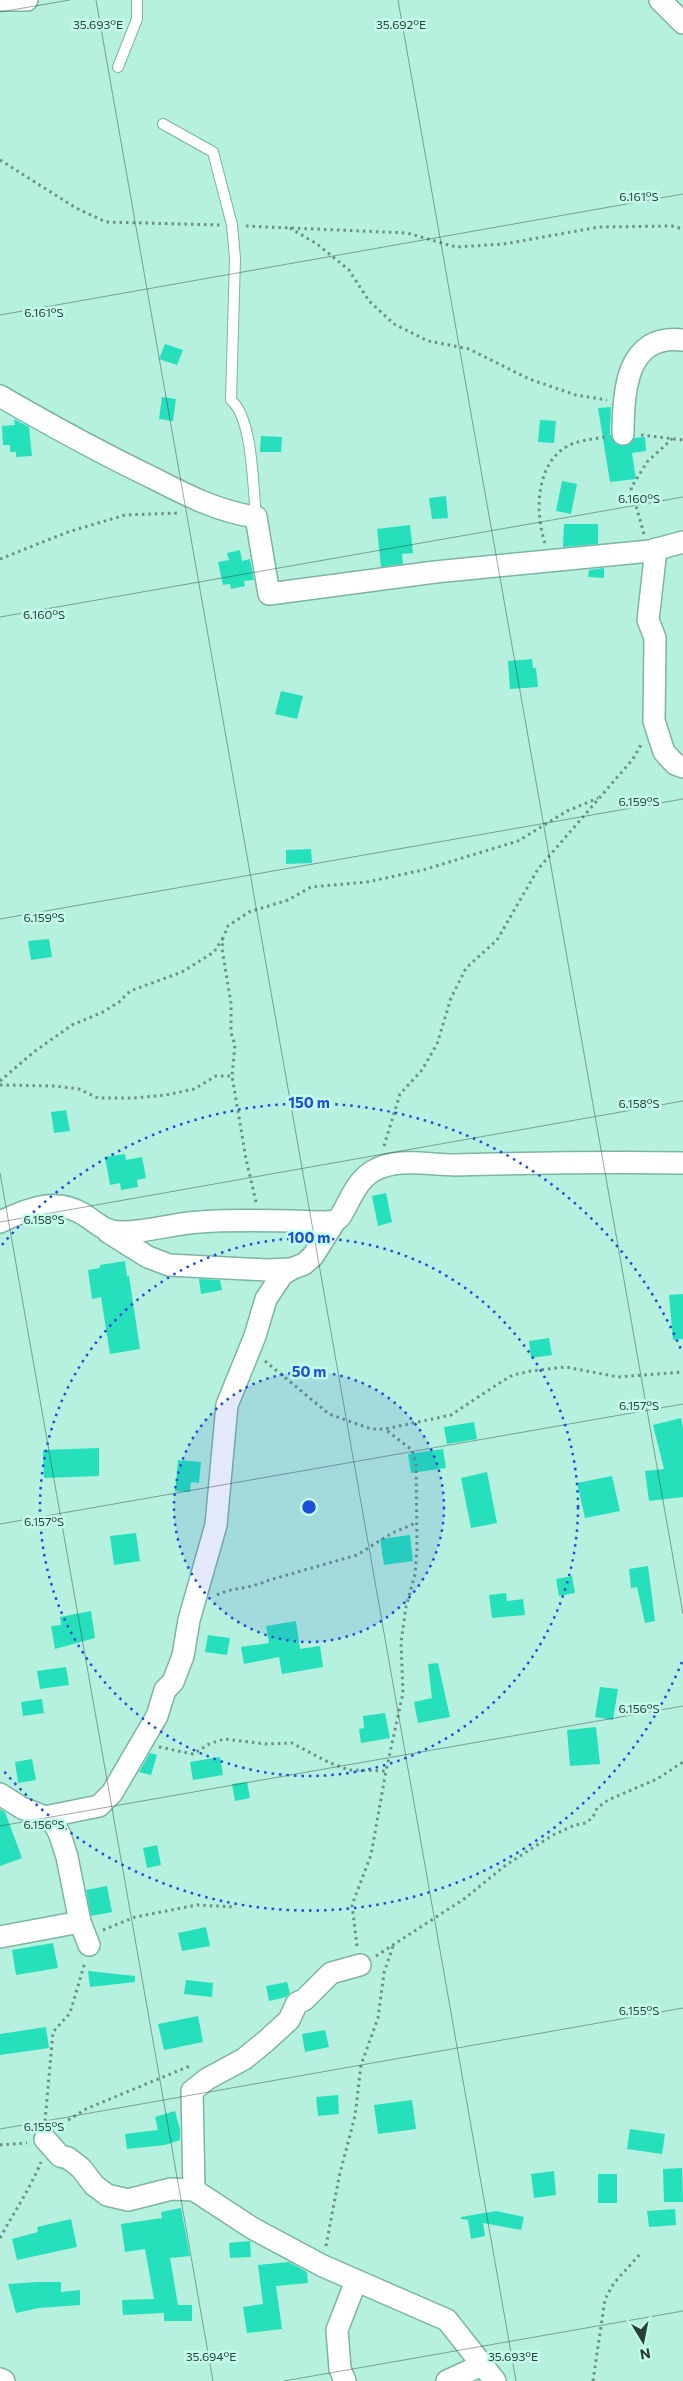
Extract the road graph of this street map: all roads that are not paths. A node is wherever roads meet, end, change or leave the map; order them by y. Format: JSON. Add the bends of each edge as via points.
{"nodes":[{"id":1,"x":0,"y":0,"type":"edge"},
{"id":2,"x":28,"y":0,"type":"edge"},
{"id":3,"x":137,"y":0,"type":"edge"},
{"id":4,"x":660,"y":0,"type":"edge"},
{"id":5,"x":683,"y":23,"type":"edge"},
{"id":6,"x":118,"y":67,"type":"dead end"},
{"id":7,"x":163,"y":124,"type":"dead end"},
{"id":8,"x":683,"y":340,"type":"edge"},
{"id":9,"x":0,"y":396,"type":"edge"},
{"id":10,"x":623,"y":434,"type":"road end"},
{"id":11,"x":256,"y":517,"type":"junction"},
{"id":12,"x":683,"y":542,"type":"edge"},
{"id":13,"x":653,"y":550,"type":"junction"},
{"id":14,"x":683,"y":766,"type":"edge"},
{"id":15,"x":683,"y":1163,"type":"edge"},
{"id":16,"x":335,"y":1221,"type":"junction"},
{"id":17,"x":0,"y":1222,"type":"edge"},
{"id":18,"x":101,"y":1228,"type":"junction"},
{"id":19,"x":290,"y":1269,"type":"junction"},
{"id":20,"x":0,"y":1794,"type":"edge"},
{"id":21,"x":45,"y":1817,"type":"junction"},
{"id":22,"x":80,"y":1922,"type":"junction"},
{"id":23,"x":0,"y":1937,"type":"edge"},
{"id":24,"x":89,"y":1945,"type":"road end"},
{"id":25,"x":360,"y":1966,"type":"road end"},
{"id":26,"x":45,"y":2139,"type":"road end"},
{"id":27,"x":194,"y":2190,"type":"junction"},
{"id":28,"x":356,"y":2281,"type":"junction"},
{"id":29,"x":488,"y":2373,"type":"edge"},
{"id":30,"x":0,"y":2379,"type":"edge"},
{"id":31,"x":4,"y":2381,"type":"edge"},
{"id":32,"x":345,"y":2381,"type":"edge"},
{"id":33,"x":447,"y":2381,"type":"edge"}],
"edges":[{"from":1,"to":2,"type":"street"},
{"from":3,"to":6,"type":"lane","via":[[137,19]]},
{"from":4,"to":5,"type":"street"},
{"from":7,"to":11,"type":"lane","via":[[213,152],[232,225],[231,400],[238,406],[247,433]]},
{"from":8,"to":10,"type":"street","via":[[666,338],[644,349],[627,376],[622,403]]},
{"from":9,"to":11,"type":"street","via":[[192,498],[232,514]]},
{"from":11,"to":13,"type":"street","via":[[269,594]]},
{"from":12,"to":13,"type":"street"},
{"from":13,"to":14,"type":"street","via":[[648,620],[655,638],[654,721],[664,752],[675,764]]},
{"from":15,"to":16,"type":"street","via":[[586,1161],[385,1166],[362,1179]]},
{"from":16,"to":18,"type":"street","via":[[191,1222],[119,1233]]},
{"from":16,"to":19,"type":"street","via":[[313,1256],[304,1264]]},
{"from":17,"to":18,"type":"street","via":[[44,1205],[61,1205],[82,1213]]},
{"from":18,"to":19,"type":"street","via":[[148,1257],[170,1265]]},
{"from":19,"to":21,"type":"street","via":[[282,1274],[266,1299],[227,1405],[216,1525],[189,1620],[183,1656],[173,1682],[165,1690],[157,1716],[112,1793],[99,1806]]},
{"from":20,"to":21,"type":"street"},
{"from":21,"to":22,"type":"street","via":[[60,1834]]},
{"from":22,"to":23,"type":"street"},
{"from":22,"to":24,"type":"street"},
{"from":25,"to":27,"type":"street","via":[[330,1973],[297,2004],[289,2020],[266,2041],[192,2091]]},
{"from":26,"to":27,"type":"street","via":[[60,2156],[68,2158],[107,2195],[128,2200],[171,2189]]},
{"from":27,"to":28,"type":"street","via":[[252,2228]]},
{"from":28,"to":29,"type":"street","via":[[447,2320]]},
{"from":28,"to":32,"type":"street","via":[[337,2330],[340,2369]]},
{"from":29,"to":33,"type":"street"},
{"from":30,"to":31,"type":"street"}]}
